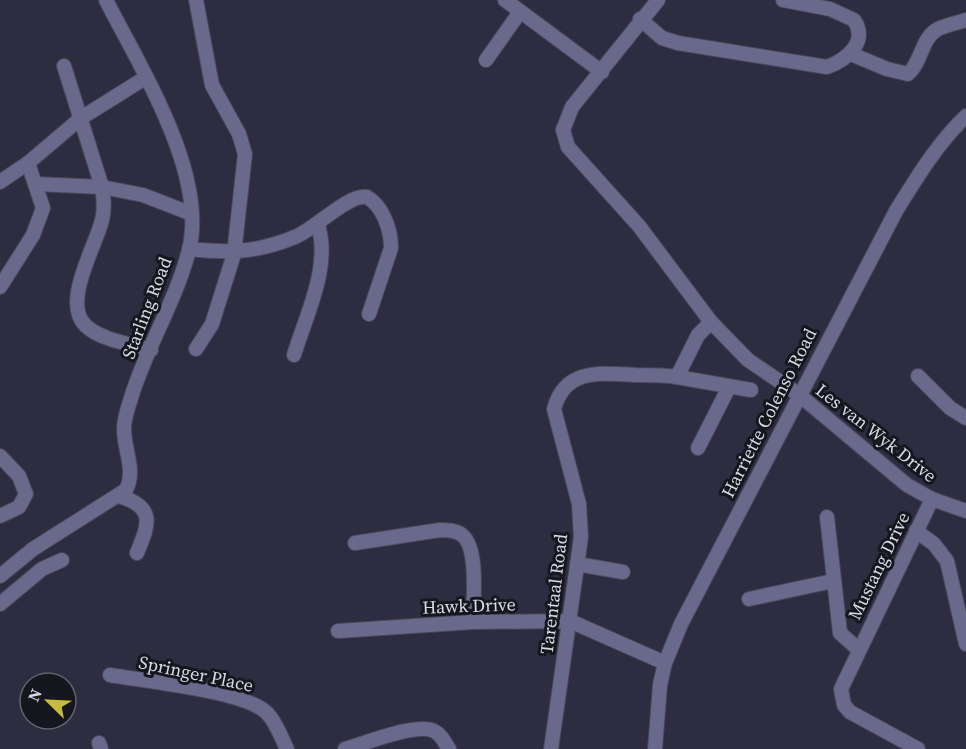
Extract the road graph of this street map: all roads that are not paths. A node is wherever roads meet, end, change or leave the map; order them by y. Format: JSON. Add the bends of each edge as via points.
{"nodes":[{"id":1,"x":106,"y":0,"type":"edge"},
{"id":2,"x":196,"y":0,"type":"edge"},
{"id":3,"x":505,"y":0,"type":"edge"},
{"id":4,"x":658,"y":0,"type":"edge"},
{"id":5,"x":783,"y":0,"type":"edge"},
{"id":6,"x":520,"y":12,"type":"junction"},
{"id":7,"x":640,"y":19,"type":"junction"},
{"id":8,"x":966,"y":20,"type":"edge"},
{"id":9,"x":851,"y":54,"type":"junction"},
{"id":10,"x":486,"y":60,"type":"dead end"},
{"id":11,"x":64,"y":66,"type":"dead end"},
{"id":12,"x":602,"y":72,"type":"junction"},
{"id":13,"x":145,"y":78,"type":"junction"},
{"id":14,"x":966,"y":116,"type":"edge"},
{"id":15,"x":81,"y":118,"type":"junction"},
{"id":16,"x":28,"y":163,"type":"junction"},
{"id":17,"x":0,"y":182,"type":"edge"},
{"id":18,"x":36,"y":184,"type":"junction"},
{"id":19,"x":102,"y":187,"type":"junction"},
{"id":20,"x":192,"y":214,"type":"junction"},
{"id":21,"x":318,"y":225,"type":"junction"},
{"id":22,"x":189,"y":249,"type":"junction"},
{"id":23,"x":234,"y":254,"type":"junction"},
{"id":24,"x":0,"y":287,"type":"edge"},
{"id":25,"x":369,"y":314,"type":"dead end"},
{"id":26,"x":711,"y":322,"type":"junction"},
{"id":27,"x":196,"y":349,"type":"dead end"},
{"id":28,"x":151,"y":350,"type":"junction"},
{"id":29,"x":294,"y":355,"type":"dead end"},
{"id":30,"x":918,"y":376,"type":"dead end"},
{"id":31,"x":677,"y":377,"type":"junction"},
{"id":32,"x":729,"y":387,"type":"junction"},
{"id":33,"x":751,"y":390,"type":"dead end"},
{"id":34,"x":798,"y":394,"type":"junction"},
{"id":35,"x":966,"y":418,"type":"edge"},
{"id":36,"x":698,"y":448,"type":"dead end"},
{"id":37,"x":0,"y":456,"type":"edge"},
{"id":38,"x":119,"y":496,"type":"junction"},
{"id":39,"x":932,"y":500,"type":"junction"},
{"id":40,"x":966,"y":511,"type":"edge"},
{"id":41,"x":0,"y":516,"type":"edge"},
{"id":42,"x":827,"y":517,"type":"dead end"},
{"id":43,"x":916,"y":531,"type":"junction"},
{"id":44,"x":355,"y":543,"type":"dead end"},
{"id":45,"x":137,"y":553,"type":"dead end"},
{"id":46,"x":62,"y":561,"type":"dead end"},
{"id":47,"x":577,"y":564,"type":"junction"},
{"id":48,"x":623,"y":572,"type":"dead end"},
{"id":49,"x":0,"y":576,"type":"edge"},
{"id":50,"x":833,"y":581,"type":"junction"},
{"id":51,"x":749,"y":599,"type":"dead end"},
{"id":52,"x":0,"y":604,"type":"edge"},
{"id":53,"x":570,"y":621,"type":"junction"},
{"id":54,"x":474,"y":622,"type":"junction"},
{"id":55,"x":338,"y":631,"type":"dead end"},
{"id":56,"x":966,"y":644,"type":"edge"},
{"id":57,"x":858,"y":649,"type":"junction"},
{"id":58,"x":665,"y":663,"type":"junction"},
{"id":59,"x":110,"y":675,"type":"dead end"},
{"id":60,"x":913,"y":746,"type":"edge"},
{"id":61,"x":287,"y":749,"type":"edge"},
{"id":62,"x":345,"y":749,"type":"edge"},
{"id":63,"x":449,"y":749,"type":"edge"},
{"id":64,"x":551,"y":749,"type":"edge"},
{"id":65,"x":655,"y":749,"type":"edge"}],
"edges":[{"from":1,"to":13,"type":"street","name":"Starling Road"},
{"from":2,"to":23,"type":"street","via":[[212,85],[244,145],[245,172]]},
{"from":3,"to":6,"type":"street"},
{"from":4,"to":7,"type":"street","name":"Les van Wyk Drive"},
{"from":5,"to":9,"type":"street","via":[[815,5],[854,20],[858,33]]},
{"from":6,"to":10,"type":"street"},
{"from":6,"to":12,"type":"street"},
{"from":7,"to":9,"type":"street","via":[[655,33],[678,43],[827,67]]},
{"from":7,"to":12,"type":"street","name":"Les van Wyk Drive"},
{"from":8,"to":9,"type":"street","via":[[936,30],[908,74]]},
{"from":11,"to":15,"type":"street"},
{"from":12,"to":26,"type":"street","name":"Les van Wyk Drive","via":[[565,120],[568,147],[639,226]]},
{"from":13,"to":15,"type":"street"},
{"from":13,"to":20,"type":"street","name":"Starling Road","via":[[180,152]]},
{"from":14,"to":34,"type":"street","name":"Harriette Colenso Road","via":[[923,166]]},
{"from":15,"to":16,"type":"street"},
{"from":15,"to":19,"type":"street"},
{"from":16,"to":17,"type":"street"},
{"from":16,"to":18,"type":"street"},
{"from":18,"to":19,"type":"street"},
{"from":18,"to":24,"type":"street","via":[[43,208],[41,216]]},
{"from":19,"to":20,"type":"street","via":[[143,195]]},
{"from":19,"to":28,"type":"street","via":[[105,206],[79,289],[79,318],[102,335]]},
{"from":20,"to":22,"type":"street","name":"Starling Road"},
{"from":21,"to":23,"type":"street","via":[[295,237]]},
{"from":21,"to":25,"type":"street","via":[[358,197],[367,197],[378,206],[391,248]]},
{"from":21,"to":29,"type":"street","via":[[323,241],[322,261]]},
{"from":22,"to":23,"type":"street"},
{"from":22,"to":28,"type":"street","name":"Starling Road"},
{"from":23,"to":27,"type":"street","via":[[212,324]]},
{"from":26,"to":31,"type":"street","via":[[698,336]]},
{"from":26,"to":34,"type":"street","name":"Les van Wyk Drive","via":[[748,360]]},
{"from":28,"to":38,"type":"street","name":"Starling Road","via":[[125,418],[131,480]]},
{"from":30,"to":35,"type":"street","via":[[950,408]]},
{"from":31,"to":32,"type":"street"},
{"from":31,"to":47,"type":"street","name":"Tarentaal Road","via":[[600,373],[571,381],[561,391],[554,409],[579,504],[581,537]]},
{"from":32,"to":33,"type":"street"},
{"from":32,"to":36,"type":"street"},
{"from":34,"to":39,"type":"street","name":"Les van Wyk Drive","via":[[906,485]]},
{"from":34,"to":58,"type":"street","name":"Harriette Colenso Road","via":[[697,590]]},
{"from":37,"to":41,"type":"street","via":[[13,467],[26,494],[19,507]]},
{"from":38,"to":45,"type":"street","via":[[136,501],[146,515],[146,531]]},
{"from":38,"to":49,"type":"street","via":[[33,549]]},
{"from":39,"to":40,"type":"street","name":"Les van Wyk Drive"},
{"from":39,"to":43,"type":"street","name":"Mustang Drive"},
{"from":42,"to":50,"type":"street","name":"Mustang Drive"},
{"from":43,"to":56,"type":"street","via":[[934,544],[947,561]]},
{"from":43,"to":57,"type":"street","name":"Mustang Drive"},
{"from":44,"to":54,"type":"street","via":[[440,530],[462,535],[473,558]]},
{"from":46,"to":52,"type":"street","via":[[42,569]]},
{"from":47,"to":48,"type":"street"},
{"from":47,"to":53,"type":"street","name":"Tarentaal Road"},
{"from":50,"to":51,"type":"street"},
{"from":50,"to":57,"type":"street","name":"Mustang Drive","via":[[840,633]]},
{"from":53,"to":54,"type":"street","name":"Hawk Drive"},
{"from":53,"to":58,"type":"street","name":"Hawk Drive"},
{"from":53,"to":64,"type":"street","name":"Tarentaal Road"},
{"from":54,"to":55,"type":"street","name":"Hawk Drive"},
{"from":57,"to":60,"type":"street","name":"Mustang Drive","via":[[841,689],[844,705]]},
{"from":58,"to":65,"type":"street","name":"Harriette Colenso Road"},
{"from":59,"to":61,"type":"street","name":"Springer Place","via":[[252,703],[268,714]]},
{"from":62,"to":63,"type":"street","via":[[416,729],[439,734]]}]}
